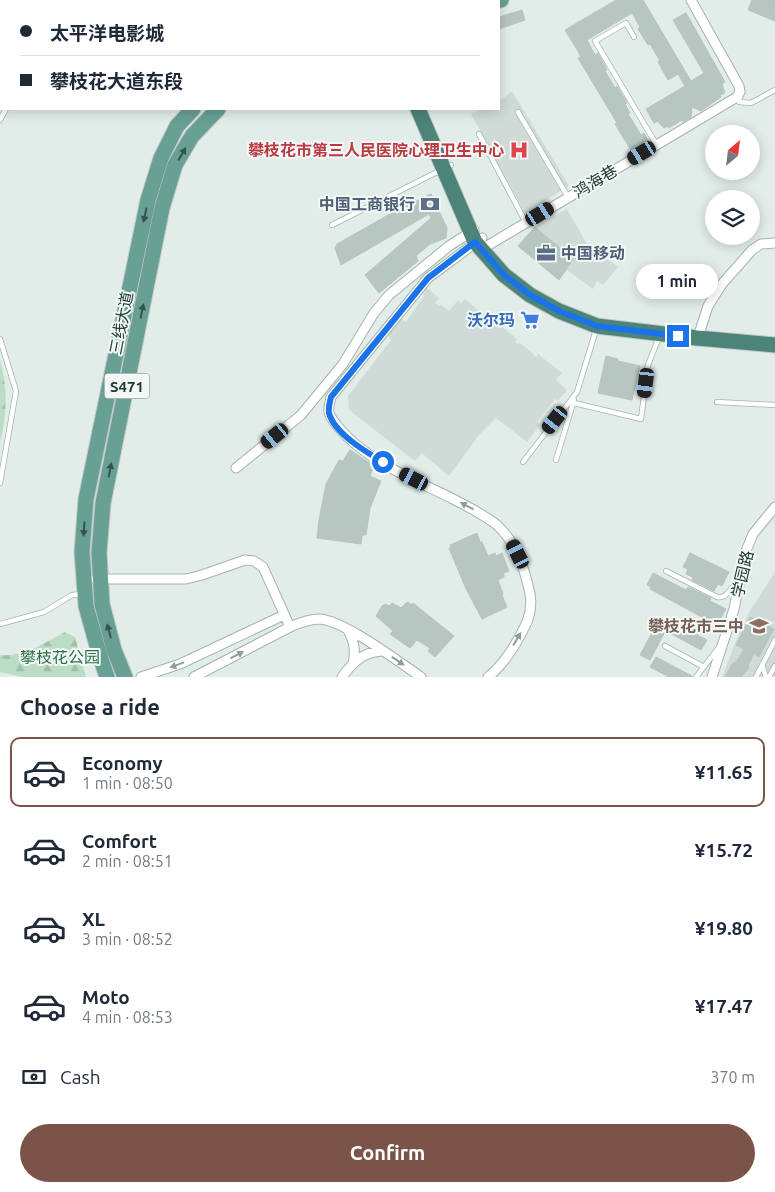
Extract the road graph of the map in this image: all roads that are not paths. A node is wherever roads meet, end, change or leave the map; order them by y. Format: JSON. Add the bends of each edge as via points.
{"nodes":[{"id":1,"x":691,"y":0,"type":"edge"},
{"id":2,"x":634,"y":37,"type":"dead end"},
{"id":3,"x":740,"y":89,"type":"junction"},
{"id":4,"x":775,"y":90,"type":"edge"},
{"id":5,"x":192,"y":110,"type":"edge"},
{"id":6,"x":217,"y":110,"type":"edge"},
{"id":7,"x":418,"y":110,"type":"edge"},
{"id":8,"x":428,"y":110,"type":"edge"},
{"id":9,"x":518,"y":112,"type":"dead end"},
{"id":10,"x":479,"y":134,"type":"dead end"},
{"id":11,"x":656,"y":144,"type":"junction"},
{"id":12,"x":447,"y":167,"type":"junction"},
{"id":13,"x":568,"y":197,"type":"junction"},
{"id":14,"x":526,"y":223,"type":"junction"},
{"id":15,"x":332,"y":225,"type":"dead end"},
{"id":16,"x":478,"y":237,"type":"junction"},
{"id":17,"x":775,"y":244,"type":"edge"},
{"id":18,"x":598,"y":322,"type":"junction"},
{"id":19,"x":661,"y":330,"type":"junction"},
{"id":20,"x":700,"y":331,"type":"junction"},
{"id":21,"x":775,"y":338,"type":"edge"},
{"id":22,"x":0,"y":339,"type":"edge"},
{"id":23,"x":775,"y":345,"type":"edge"},
{"id":24,"x":577,"y":392,"type":"junction"},
{"id":25,"x":717,"y":402,"type":"dead end"},
{"id":26,"x":574,"y":403,"type":"junction"},
{"id":27,"x":775,"y":405,"type":"edge"},
{"id":28,"x":556,"y":460,"type":"dead end"},
{"id":29,"x":523,"y":462,"type":"dead end"},
{"id":30,"x":236,"y":468,"type":"dead end"},
{"id":31,"x":0,"y":483,"type":"edge"},
{"id":32,"x":775,"y":507,"type":"edge"},
{"id":33,"x":666,"y":571,"type":"dead end"},
{"id":34,"x":101,"y":578,"type":"junction"},
{"id":35,"x":740,"y":581,"type":"junction"},
{"id":36,"x":85,"y":587,"type":"junction"},
{"id":37,"x":284,"y":615,"type":"junction"},
{"id":38,"x":0,"y":624,"type":"edge"},
{"id":39,"x":290,"y":627,"type":"junction"},
{"id":40,"x":348,"y":629,"type":"junction"},
{"id":41,"x":725,"y":638,"type":"junction"},
{"id":42,"x":775,"y":640,"type":"edge"},
{"id":43,"x":665,"y":646,"type":"dead end"},
{"id":44,"x":382,"y":651,"type":"junction"},
{"id":45,"x":353,"y":663,"type":"junction"},
{"id":46,"x":762,"y":665,"type":"junction"},
{"id":47,"x":775,"y":666,"type":"edge"},
{"id":48,"x":704,"y":667,"type":"junction"},
{"id":49,"x":107,"y":677,"type":"edge"},
{"id":50,"x":125,"y":677,"type":"edge"},
{"id":51,"x":143,"y":677,"type":"edge"},
{"id":52,"x":194,"y":677,"type":"edge"},
{"id":53,"x":342,"y":677,"type":"edge"},
{"id":54,"x":422,"y":677,"type":"edge"},
{"id":55,"x":488,"y":677,"type":"edge"},
{"id":56,"x":696,"y":677,"type":"edge"},
{"id":57,"x":712,"y":677,"type":"edge"},
{"id":58,"x":756,"y":677,"type":"edge"},
{"id":59,"x":767,"y":677,"type":"edge"}],
"edges":[{"from":1,"to":3,"type":"street"},
{"from":2,"to":11,"type":"lane","via":[[626,23],[595,41]]},
{"from":3,"to":4,"type":"lane","via":[[739,102],[751,103]]},
{"from":3,"to":11,"type":"street","name":"鸿海巷","via":[[737,97]]},
{"from":5,"to":36,"type":"main road","name":"三线大道","number":"S471","one_way":true,"via":[[177,126],[161,158],[148,200],[86,499],[82,552]]},
{"from":34,"to":6,"type":"main road","name":"三线大道","number":"S471","one_way":true,"via":[[99,554],[103,503],[162,208],[176,165],[192,136]]},
{"from":7,"to":12,"type":"highway"},
{"from":8,"to":12,"type":"highway"},
{"from":9,"to":13,"type":"lane"},
{"from":10,"to":14,"type":"lane"},
{"from":11,"to":13,"type":"street","name":"鸿海巷"},
{"from":12,"to":15,"type":"lane"},
{"from":12,"to":16,"type":"highway"},
{"from":13,"to":14,"type":"street","name":"鸿海巷"},
{"from":14,"to":16,"type":"street","name":"鸿海巷"},
{"from":16,"to":18,"type":"highway","via":[[510,270],[536,290]]},
{"from":16,"to":30,"type":"street","via":[[449,246],[389,295],[343,364],[301,414]]},
{"from":55,"to":16,"type":"street","one_way":true,"via":[[507,656],[524,628],[532,606],[513,543],[496,524],[476,510],[367,453],[347,438],[329,413],[331,397],[428,278]]},
{"from":17,"to":20,"type":"street","via":[[761,244],[752,250],[728,277],[708,306]]},
{"from":18,"to":19,"type":"highway"},
{"from":18,"to":24,"type":"lane"},
{"from":19,"to":20,"type":"highway"},
{"from":19,"to":23,"type":"highway"},
{"from":19,"to":26,"type":"lane","via":[[648,365],[641,419]]},
{"from":20,"to":21,"type":"highway"},
{"from":22,"to":31,"type":"lane","via":[[16,391]]},
{"from":24,"to":26,"type":"lane"},
{"from":24,"to":29,"type":"lane"},
{"from":25,"to":27,"type":"lane"},
{"from":26,"to":28,"type":"lane"},
{"from":32,"to":35,"type":"street","name":"学园路","via":[[753,534]]},
{"from":33,"to":35,"type":"lane","via":[[722,598]]},
{"from":34,"to":36,"type":"street"},
{"from":34,"to":37,"type":"street","via":[[186,579],[245,560],[254,561],[263,567]]},
{"from":50,"to":34,"type":"main road","name":"三线大道","number":"S471","one_way":true,"via":[[102,604]]},
{"from":35,"to":41,"type":"street","name":"学园路"},
{"from":36,"to":38,"type":"lane","via":[[44,612]]},
{"from":36,"to":49,"type":"main road","name":"三线大道","number":"S471","via":[[86,606]]},
{"from":37,"to":39,"type":"street"},
{"from":37,"to":51,"type":"street","one_way":true,"via":[[180,664]]},
{"from":39,"to":40,"type":"street","via":[[320,619]]},
{"from":52,"to":39,"type":"street","one_way":true},
{"from":40,"to":44,"type":"street"},
{"from":40,"to":45,"type":"street","via":[[354,641]]},
{"from":41,"to":48,"type":"lane"},
{"from":41,"to":57,"type":"street","name":"学园路"},
{"from":42,"to":46,"type":"lane"},
{"from":43,"to":48,"type":"lane"},
{"from":44,"to":45,"type":"street","via":[[371,652]]},
{"from":44,"to":54,"type":"street","one_way":true},
{"from":45,"to":53,"type":"street"},
{"from":46,"to":58,"type":"lane"},
{"from":46,"to":59,"type":"lane"},
{"from":47,"to":59,"type":"lane"},
{"from":48,"to":56,"type":"lane"}]}
